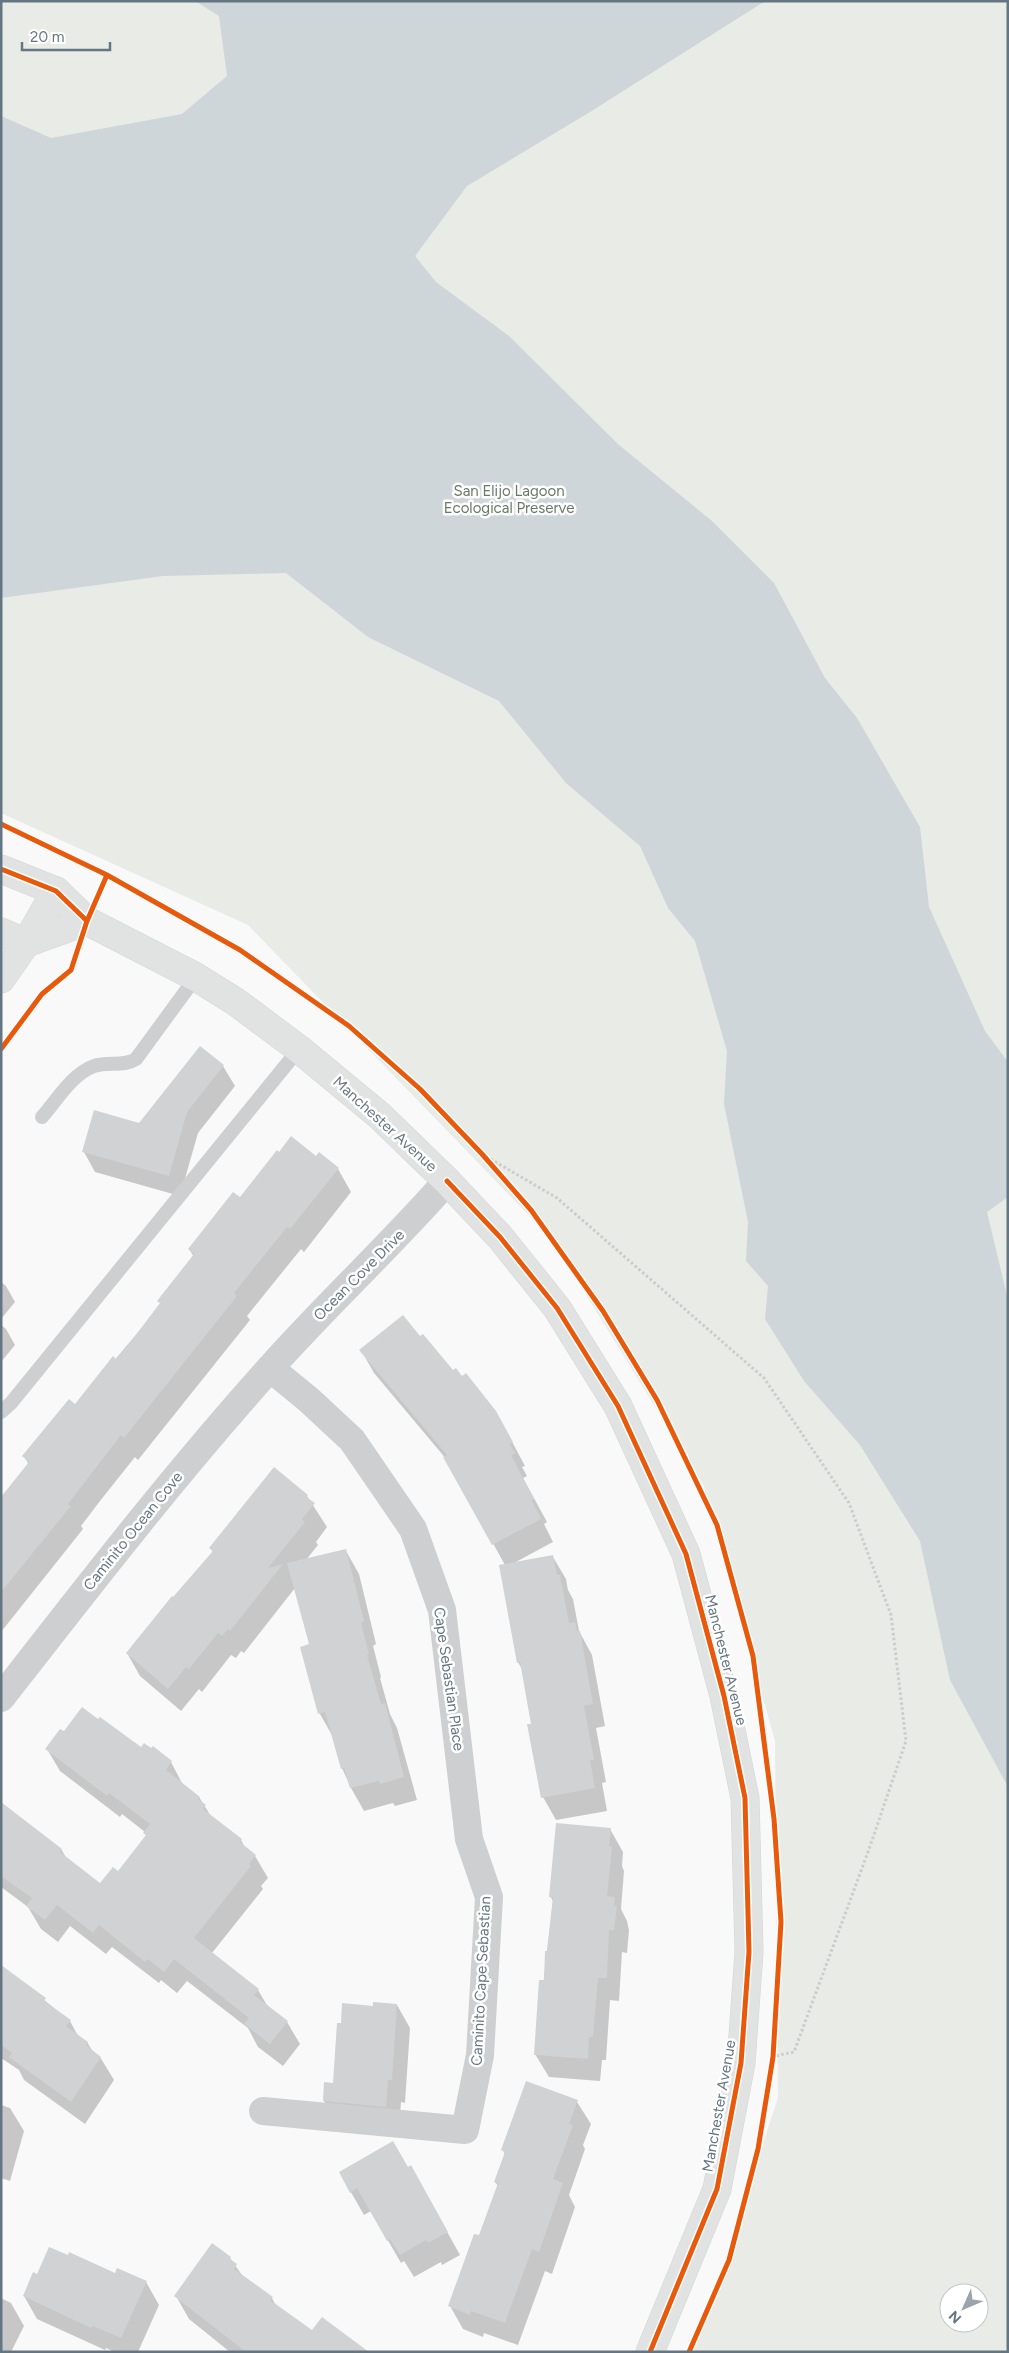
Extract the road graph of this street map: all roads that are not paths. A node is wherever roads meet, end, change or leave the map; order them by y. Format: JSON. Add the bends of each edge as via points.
{"nodes":[{"id":1,"x":1,"y":869,"type":"edge"},
{"id":2,"x":56,"y":891,"type":"junction"},
{"id":3,"x":87,"y":922,"type":"junction"},
{"id":4,"x":1,"y":932,"type":"edge"},
{"id":5,"x":26,"y":943,"type":"junction"},
{"id":6,"x":196,"y":977,"type":"junction"},
{"id":7,"x":1,"y":979,"type":"edge"},
{"id":8,"x":299,"y":1049,"type":"junction"},
{"id":9,"x":42,"y":1117,"type":"dead end"},
{"id":10,"x":447,"y":1181,"type":"junction"},
{"id":11,"x":270,"y":1368,"type":"junction"},
{"id":12,"x":1,"y":1412,"type":"edge"},
{"id":13,"x":1,"y":1698,"type":"edge"},
{"id":14,"x":469,"y":1839,"type":"joint"},
{"id":15,"x":263,"y":2111,"type":"dead end"},
{"id":16,"x":650,"y":2352,"type":"edge"}],
"edges":[{"from":1,"to":2,"type":"main road","name":"Manchester Avenue"},
{"from":2,"to":3,"type":"main road","name":"Manchester Avenue"},
{"from":2,"to":5,"type":"main road"},
{"from":3,"to":5,"type":"main road"},
{"from":3,"to":6,"type":"main road","name":"Manchester Avenue"},
{"from":4,"to":5,"type":"main road"},
{"from":5,"to":7,"type":"main road"},
{"from":6,"to":8,"type":"main road","name":"Manchester Avenue"},
{"from":6,"to":9,"type":"lane","via":[[136,1059],[130,1063],[95,1065],[77,1076]]},
{"from":8,"to":10,"type":"main road","name":"Manchester Avenue","via":[[380,1116]]},
{"from":8,"to":12,"type":"lane","via":[[12,1403]]},
{"from":10,"to":11,"type":"street","name":"Ocean Cove Drive"},
{"from":10,"to":16,"type":"main road","name":"Manchester Avenue","via":[[500,1236],[557,1308],[618,1406],[686,1554],[724,1696],[745,1798],[749,1952],[741,2063],[717,2189]]},
{"from":11,"to":13,"type":"street","name":"Caminito Ocean Cove","via":[[153,1503]]},
{"from":11,"to":14,"type":"street","name":"Cape Sebastian Place","via":[[352,1440],[413,1529],[442,1610]]},
{"from":14,"to":15,"type":"street","name":"Caminito Cape Sebastian","via":[[489,1897],[480,2055],[465,2130]]}]}
